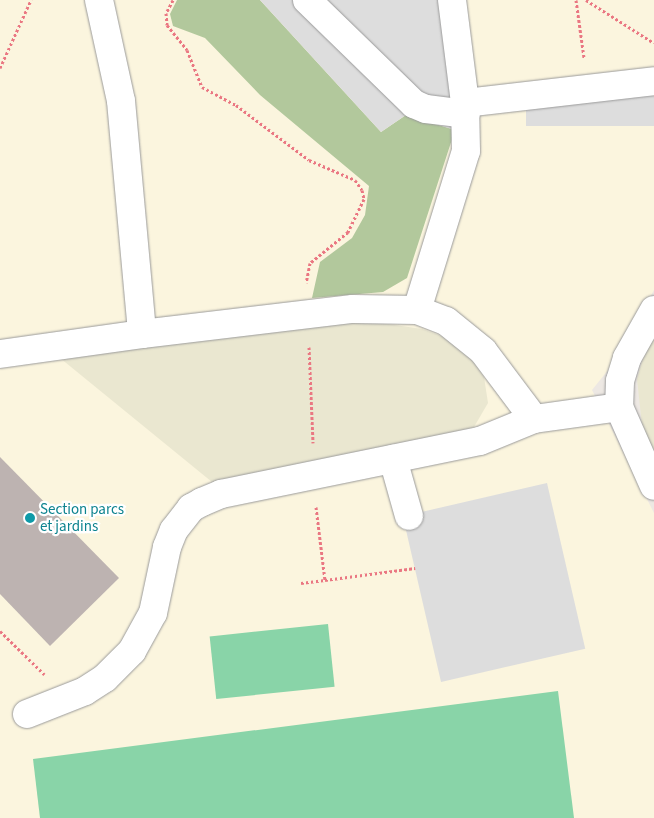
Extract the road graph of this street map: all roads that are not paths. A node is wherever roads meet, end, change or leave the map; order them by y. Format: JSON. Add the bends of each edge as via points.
{"nodes":[{"id":1,"x":99,"y":0,"type":"edge"},
{"id":2,"x":307,"y":0,"type":"edge"},
{"id":3,"x":452,"y":0,"type":"edge"},
{"id":4,"x":654,"y":81,"type":"edge"},
{"id":5,"x":466,"y":108,"type":"junction"},
{"id":6,"x":417,"y":310,"type":"junction"},
{"id":7,"x":654,"y":310,"type":"edge"},
{"id":8,"x":142,"y":334,"type":"junction"},
{"id":9,"x":0,"y":354,"type":"edge"},
{"id":10,"x":619,"y":407,"type":"junction"},
{"id":11,"x":534,"y":419,"type":"junction"},
{"id":12,"x":393,"y":459,"type":"junction"},
{"id":13,"x":654,"y":486,"type":"edge"},
{"id":14,"x":409,"y":516,"type":"dead end"},
{"id":15,"x":27,"y":714,"type":"dead end"}],
"edges":[{"from":1,"to":8,"type":"street","via":[[121,101]]},
{"from":2,"to":5,"type":"street","via":[[414,104],[426,109]]},
{"from":3,"to":5,"type":"street"},
{"from":4,"to":5,"type":"street"},
{"from":5,"to":6,"type":"street","via":[[466,151]]},
{"from":6,"to":8,"type":"street","via":[[353,309]]},
{"from":6,"to":11,"type":"street","via":[[446,321],[483,351]]},
{"from":7,"to":10,"type":"street","via":[[628,358],[620,382]]},
{"from":8,"to":9,"type":"street"},
{"from":10,"to":11,"type":"street"},
{"from":10,"to":13,"type":"street"},
{"from":11,"to":12,"type":"street","via":[[480,441]]},
{"from":12,"to":14,"type":"street"},
{"from":12,"to":15,"type":"street","via":[[221,494],[191,508],[174,530],[153,613],[132,651],[105,678],[69,698]]}]}
